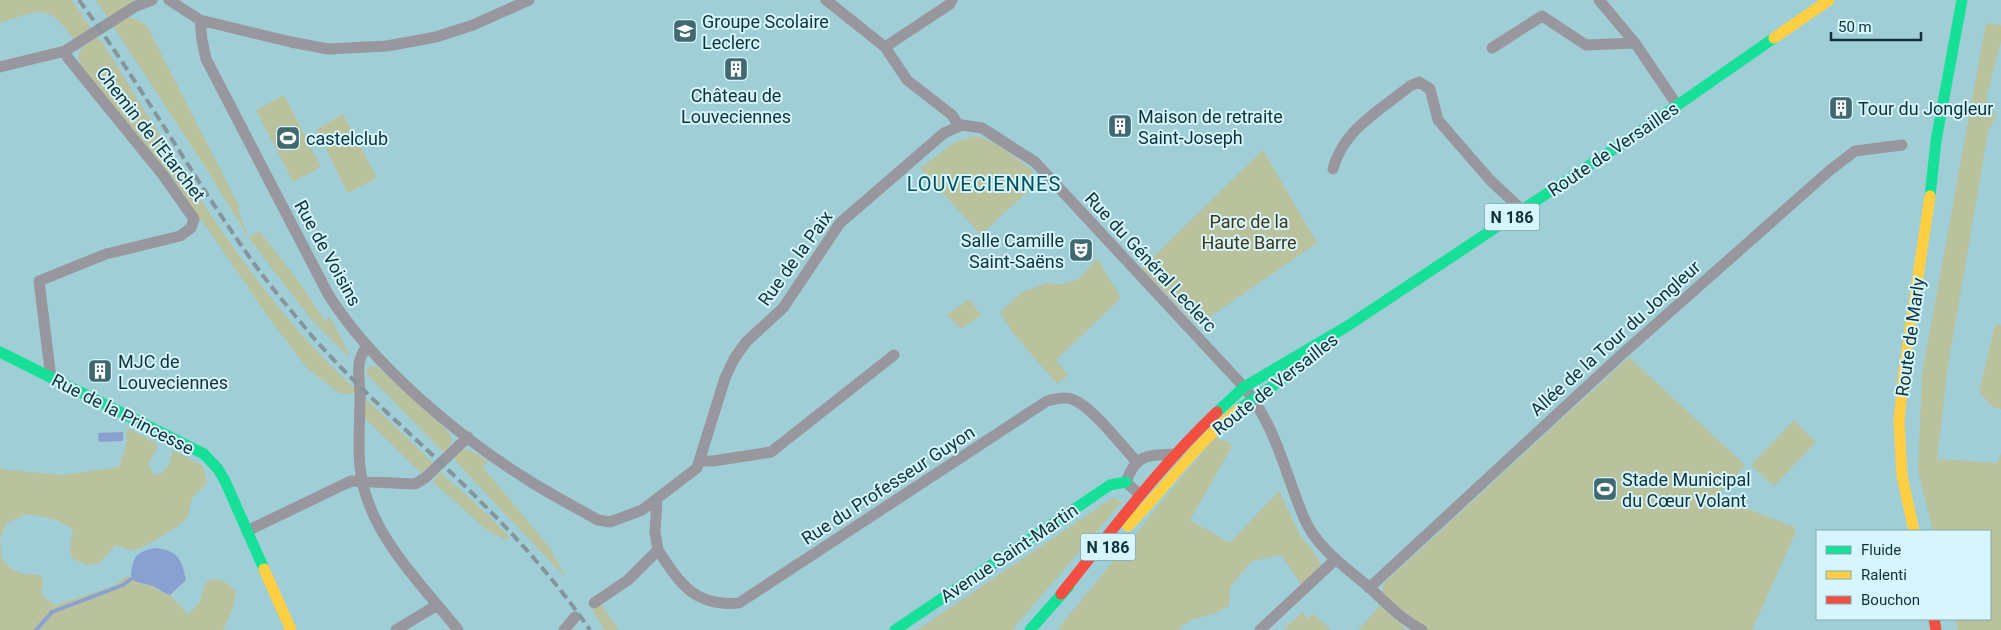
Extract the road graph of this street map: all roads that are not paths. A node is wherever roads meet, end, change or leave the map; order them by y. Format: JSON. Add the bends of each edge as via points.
{"nodes":[{"id":1,"x":152,"y":0,"type":"edge"},
{"id":2,"x":169,"y":0,"type":"edge"},
{"id":3,"x":529,"y":0,"type":"edge"},
{"id":4,"x":826,"y":0,"type":"edge"},
{"id":5,"x":952,"y":0,"type":"edge"},
{"id":6,"x":1599,"y":0,"type":"edge"},
{"id":7,"x":1828,"y":0,"type":"edge"},
{"id":8,"x":1971,"y":0,"type":"edge"},
{"id":9,"x":1954,"y":1,"type":"edge"},
{"id":10,"x":841,"y":4,"type":"edge"},
{"id":11,"x":200,"y":20,"type":"junction"},
{"id":12,"x":1635,"y":42,"type":"junction"},
{"id":13,"x":884,"y":47,"type":"junction"},
{"id":14,"x":1492,"y":48,"type":"dead end"},
{"id":15,"x":65,"y":51,"type":"junction"},
{"id":16,"x":0,"y":67,"type":"edge"},
{"id":17,"x":1678,"y":105,"type":"junction"},
{"id":18,"x":958,"y":126,"type":"junction"},
{"id":19,"x":1936,"y":141,"type":"junction"},
{"id":20,"x":1902,"y":145,"type":"dead end"},
{"id":21,"x":1333,"y":169,"type":"dead end"},
{"id":22,"x":1522,"y":210,"type":"junction"},
{"id":23,"x":1346,"y":327,"type":"junction"},
{"id":24,"x":367,"y":347,"type":"junction"},
{"id":25,"x":0,"y":352,"type":"edge"},
{"id":26,"x":894,"y":355,"type":"dead end"},
{"id":27,"x":51,"y":378,"type":"junction"},
{"id":28,"x":1244,"y":387,"type":"junction"},
{"id":29,"x":1253,"y":398,"type":"junction"},
{"id":30,"x":468,"y":438,"type":"junction"},
{"id":31,"x":1176,"y":454,"type":"junction"},
{"id":32,"x":700,"y":460,"type":"junction"},
{"id":33,"x":1136,"y":461,"type":"junction"},
{"id":34,"x":363,"y":480,"type":"junction"},
{"id":35,"x":1126,"y":482,"type":"junction"},
{"id":36,"x":1140,"y":495,"type":"junction"},
{"id":37,"x":657,"y":500,"type":"junction"},
{"id":38,"x":1154,"y":500,"type":"junction"},
{"id":39,"x":1914,"y":530,"type":"edge"},
{"id":40,"x":247,"y":531,"type":"junction"},
{"id":41,"x":658,"y":550,"type":"junction"},
{"id":42,"x":1336,"y":559,"type":"junction"},
{"id":43,"x":1369,"y":588,"type":"junction"},
{"id":44,"x":1062,"y":594,"type":"junction"},
{"id":45,"x":594,"y":603,"type":"dead end"},
{"id":46,"x":437,"y":604,"type":"junction"},
{"id":47,"x":575,"y":617,"type":"dead end"},
{"id":48,"x":291,"y":630,"type":"edge"},
{"id":49,"x":396,"y":630,"type":"edge"},
{"id":50,"x":458,"y":630,"type":"edge"},
{"id":51,"x":564,"y":630,"type":"edge"},
{"id":52,"x":895,"y":630,"type":"edge"},
{"id":53,"x":1030,"y":630,"type":"edge"},
{"id":54,"x":1260,"y":630,"type":"edge"},
{"id":55,"x":1422,"y":630,"type":"edge"}],
"edges":[{"from":1,"to":15,"type":"street","via":[[136,6]]},
{"from":2,"to":11,"type":"street"},
{"from":3,"to":11,"type":"street","via":[[473,25],[436,36],[387,46],[356,48],[319,48]]},
{"from":4,"to":10,"type":"street"},
{"from":5,"to":13,"type":"street"},
{"from":6,"to":12,"type":"street"},
{"from":7,"to":17,"type":"main road","name":"Route de Versailles","number":"N 186"},
{"from":8,"to":19,"type":"main road","name":"Route de Marly"},
{"from":9,"to":19,"type":"main road","name":"Route de Marly","via":[[1934,130]]},
{"from":10,"to":13,"type":"street"},
{"from":11,"to":24,"type":"street","name":"Rue de Voisins","via":[[206,59],[328,294],[344,320]]},
{"from":12,"to":14,"type":"street","via":[[1586,45],[1542,16]]},
{"from":12,"to":17,"type":"street"},
{"from":13,"to":18,"type":"street","via":[[907,80],[952,115]]},
{"from":15,"to":16,"type":"street"},
{"from":15,"to":27,"type":"street","name":"Chemin de l'Etarchet","via":[[194,219],[191,228],[180,236],[106,254],[39,281]]},
{"from":17,"to":22,"type":"main road","name":"Route de Versailles","number":"N 186"},
{"from":18,"to":28,"type":"street","name":"Rue du Général Leclerc","via":[[972,125],[985,129],[1035,162]]},
{"from":18,"to":32,"type":"street","name":"Rue de la Paix","via":[[938,138],[840,223],[783,308],[746,342],[725,378]]},
{"from":19,"to":39,"type":"main road","name":"Route de Marly","via":[[1930,206],[1899,421],[1902,476]]},
{"from":20,"to":43,"type":"street","name":"Allée de la Tour du Jongleur","via":[[1855,151],[1829,170],[1620,356]]},
{"from":21,"to":22,"type":"street","via":[[1336,156],[1353,131],[1419,82],[1430,89],[1438,120],[1490,180]]},
{"from":22,"to":23,"type":"main road","name":"Route de Versailles","number":"N 186"},
{"from":23,"to":28,"type":"main road","name":"Route de Versailles","number":"N 186"},
{"from":23,"to":29,"type":"main road","name":"Route de Versailles","number":"N 186","via":[[1280,381]]},
{"from":24,"to":30,"type":"street","name":"Rue de Voisins"},
{"from":24,"to":34,"type":"street","via":[[359,360]]},
{"from":25,"to":27,"type":"main road","name":"Rue de la Princesse"},
{"from":26,"to":32,"type":"street","via":[[771,452]]},
{"from":27,"to":40,"type":"main road","name":"Rue de la Princesse","via":[[204,454],[218,469]]},
{"from":28,"to":29,"type":"street","name":"Rue du Général Leclerc"},
{"from":28,"to":31,"type":"main road","name":"Route de Versailles","number":"N 186"},
{"from":29,"to":38,"type":"main road","name":"Route de Versailles","number":"N 186","via":[[1218,425]]},
{"from":29,"to":42,"type":"street","name":"Rue du Général Leclerc","via":[[1268,424],[1305,520]]},
{"from":30,"to":34,"type":"street","via":[[415,484]]},
{"from":30,"to":37,"type":"street","name":"Rue de la Paix","via":[[524,478],[598,520],[610,522],[642,510]]},
{"from":31,"to":33,"type":"street","via":[[1147,456]]},
{"from":31,"to":36,"type":"main road","name":"Route de Versailles","number":"N 186"},
{"from":32,"to":37,"type":"street","name":"Rue de la Paix","via":[[689,476]]},
{"from":33,"to":35,"type":"street"},
{"from":33,"to":41,"type":"street","name":"Rue du Professeur Guyon","via":[[1088,409],[1074,400],[1061,398],[1047,401],[739,603],[709,603],[688,590]]},
{"from":34,"to":40,"type":"street","via":[[351,480]]},
{"from":34,"to":46,"type":"street","via":[[372,511],[392,549]]},
{"from":35,"to":36,"type":"street"},
{"from":35,"to":52,"type":"main road","name":"Avenue Saint-Martin","via":[[1110,485]]},
{"from":36,"to":38,"type":"main road"},
{"from":36,"to":44,"type":"main road","name":"Route de Versailles","number":"N 186"},
{"from":37,"to":41,"type":"street"},
{"from":38,"to":44,"type":"main road","name":"Route de Versailles","number":"N 186"},
{"from":40,"to":48,"type":"main road","name":"Rue de la Princesse"},
{"from":41,"to":45,"type":"street","via":[[628,580]]},
{"from":42,"to":43,"type":"street","name":"Rue du Général Leclerc"},
{"from":42,"to":54,"type":"street"},
{"from":43,"to":55,"type":"street","name":"Rue du Général Leclerc","via":[[1406,621]]},
{"from":44,"to":53,"type":"main road","name":"Route de Versailles","number":"N 186"},
{"from":46,"to":49,"type":"street"},
{"from":46,"to":50,"type":"street"},
{"from":47,"to":51,"type":"street"}]}
